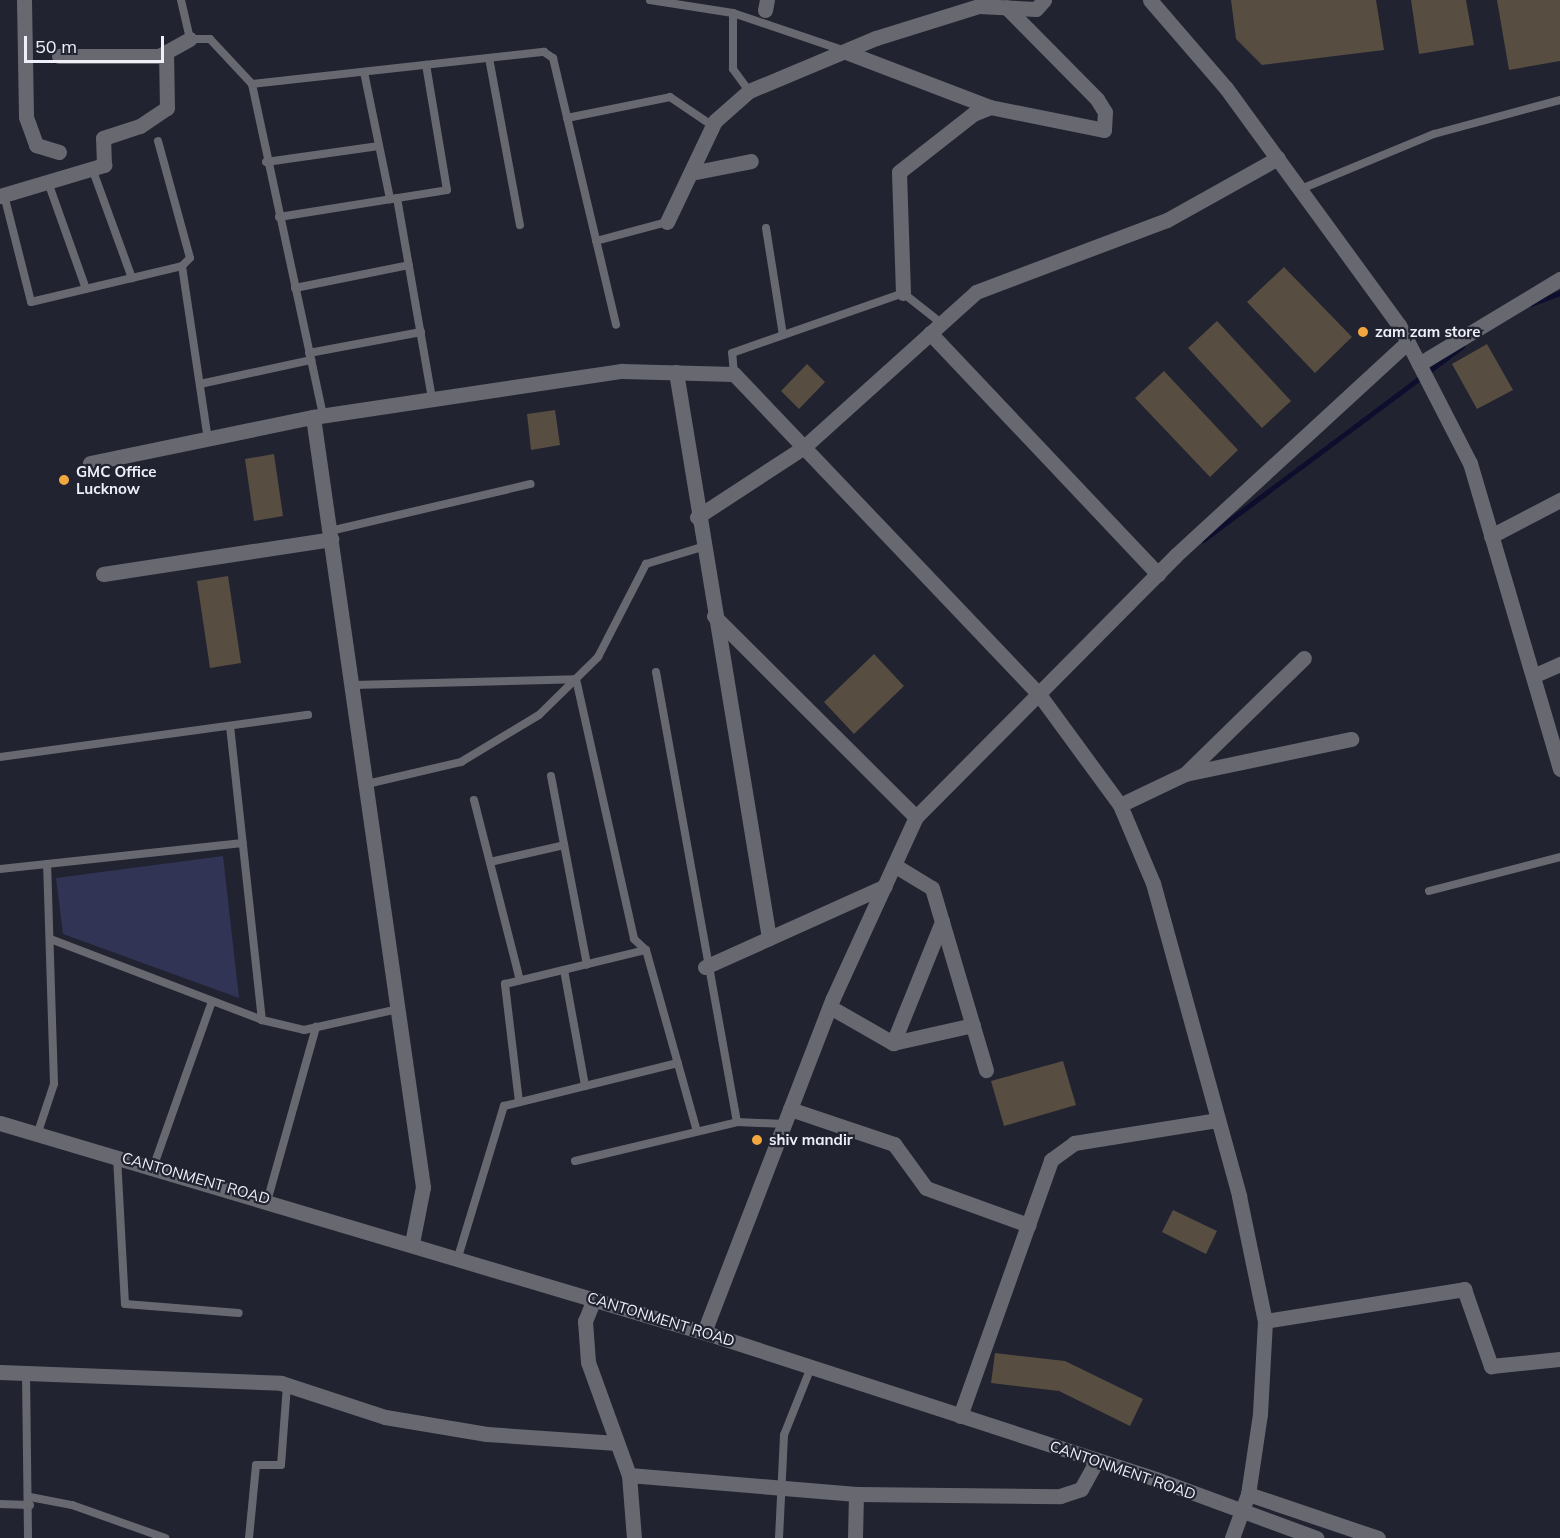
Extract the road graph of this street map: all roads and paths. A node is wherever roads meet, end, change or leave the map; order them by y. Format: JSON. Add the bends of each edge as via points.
{"nodes":[{"id":1,"x":24,"y":0,"type":"edge"},
{"id":2,"x":181,"y":0,"type":"edge"},
{"id":3,"x":650,"y":0,"type":"edge"},
{"id":4,"x":1044,"y":0,"type":"edge"},
{"id":5,"x":1150,"y":0,"type":"edge"},
{"id":6,"x":1006,"y":7,"type":"junction"},
{"id":7,"x":733,"y":13,"type":"junction"},
{"id":8,"x":190,"y":39,"type":"junction"},
{"id":9,"x":166,"y":52,"type":"junction"},
{"id":10,"x":846,"y":52,"type":"junction"},
{"id":11,"x":59,"y":56,"type":"dead end"},
{"id":12,"x":489,"y":58,"type":"junction"},
{"id":13,"x":426,"y":65,"type":"junction"},
{"id":14,"x":364,"y":72,"type":"junction"},
{"id":15,"x":252,"y":84,"type":"junction"},
{"id":16,"x":748,"y":91,"type":"junction"},
{"id":17,"x":1560,"y":100,"type":"edge"},
{"id":18,"x":990,"y":107,"type":"junction"},
{"id":19,"x":567,"y":118,"type":"junction"},
{"id":20,"x":713,"y":126,"type":"junction"},
{"id":21,"x":158,"y":141,"type":"dead end"},
{"id":22,"x":379,"y":146,"type":"junction"},
{"id":23,"x":59,"y":152,"type":"dead end"},
{"id":24,"x":1278,"y":158,"type":"junction"},
{"id":25,"x":751,"y":161,"type":"dead end"},
{"id":26,"x":266,"y":162,"type":"junction"},
{"id":27,"x":93,"y":171,"type":"junction"},
{"id":28,"x":691,"y":172,"type":"junction"},
{"id":29,"x":49,"y":185,"type":"junction"},
{"id":30,"x":1301,"y":189,"type":"junction"},
{"id":31,"x":2,"y":195,"type":"edge"},
{"id":32,"x":393,"y":199,"type":"junction"},
{"id":33,"x":279,"y":217,"type":"junction"},
{"id":34,"x":667,"y":222,"type":"joint"},
{"id":35,"x":520,"y":225,"type":"dead end"},
{"id":36,"x":766,"y":228,"type":"dead end"},
{"id":37,"x":596,"y":241,"type":"junction"},
{"id":38,"x":409,"y":265,"type":"junction"},
{"id":39,"x":182,"y":266,"type":"junction"},
{"id":40,"x":132,"y":278,"type":"junction"},
{"id":41,"x":1560,"y":279,"type":"edge"},
{"id":42,"x":295,"y":288,"type":"junction"},
{"id":43,"x":86,"y":289,"type":"junction"},
{"id":44,"x":903,"y":293,"type":"junction"},
{"id":45,"x":616,"y":325,"type":"dead end"},
{"id":46,"x":936,"y":328,"type":"junction"},
{"id":47,"x":421,"y":332,"type":"junction"},
{"id":48,"x":783,"y":335,"type":"junction"},
{"id":49,"x":1408,"y":342,"type":"junction"},
{"id":50,"x":310,"y":356,"type":"junction"},
{"id":51,"x":1419,"y":364,"type":"junction"},
{"id":52,"x":676,"y":372,"type":"junction"},
{"id":53,"x":734,"y":374,"type":"junction"},
{"id":54,"x":200,"y":384,"type":"junction"},
{"id":55,"x":432,"y":399,"type":"junction"},
{"id":56,"x":318,"y":416,"type":"junction"},
{"id":57,"x":208,"y":439,"type":"junction"},
{"id":58,"x":804,"y":447,"type":"junction"},
{"id":59,"x":90,"y":463,"type":"dead end"},
{"id":60,"x":531,"y":484,"type":"dead end"},
{"id":61,"x":1560,"y":500,"type":"edge"},
{"id":62,"x":697,"y":517,"type":"junction"},
{"id":63,"x":331,"y":535,"type":"junction"},
{"id":64,"x":1491,"y":536,"type":"junction"},
{"id":65,"x":702,"y":547,"type":"junction"},
{"id":66,"x":1158,"y":573,"type":"junction"},
{"id":67,"x":103,"y":574,"type":"dead end"},
{"id":68,"x":714,"y":616,"type":"junction"},
{"id":69,"x":1305,"y":658,"type":"dead end"},
{"id":70,"x":1560,"y":664,"type":"edge"},
{"id":71,"x":656,"y":672,"type":"dead end"},
{"id":72,"x":1533,"y":676,"type":"junction"},
{"id":73,"x":576,"y":679,"type":"junction"},
{"id":74,"x":353,"y":685,"type":"junction"},
{"id":75,"x":1038,"y":693,"type":"junction"},
{"id":76,"x":308,"y":715,"type":"dead end"},
{"id":77,"x":230,"y":726,"type":"junction"},
{"id":78,"x":1351,"y":739,"type":"dead end"},
{"id":79,"x":0,"y":757,"type":"edge"},
{"id":80,"x":1560,"y":768,"type":"edge"},
{"id":81,"x":1185,"y":774,"type":"junction"},
{"id":82,"x":551,"y":776,"type":"dead end"},
{"id":83,"x":367,"y":784,"type":"junction"},
{"id":84,"x":474,"y":800,"type":"dead end"},
{"id":85,"x":1120,"y":805,"type":"junction"},
{"id":86,"x":916,"y":818,"type":"junction"},
{"id":87,"x":243,"y":843,"type":"junction"},
{"id":88,"x":564,"y":845,"type":"junction"},
{"id":89,"x":1560,"y":857,"type":"edge"},
{"id":90,"x":489,"y":862,"type":"junction"},
{"id":91,"x":47,"y":864,"type":"junction"},
{"id":92,"x":894,"y":865,"type":"junction"},
{"id":93,"x":0,"y":869,"type":"edge"},
{"id":94,"x":885,"y":886,"type":"junction"},
{"id":95,"x":1429,"y":891,"type":"dead end"},
{"id":96,"x":942,"y":922,"type":"junction"},
{"id":97,"x":769,"y":938,"type":"junction"},
{"id":98,"x":53,"y":940,"type":"junction"},
{"id":99,"x":646,"y":950,"type":"junction"},
{"id":100,"x":587,"y":964,"type":"junction"},
{"id":101,"x":705,"y":967,"type":"junction"},
{"id":102,"x":564,"y":970,"type":"junction"},
{"id":103,"x":520,"y":980,"type":"junction"},
{"id":104,"x":212,"y":1001,"type":"junction"},
{"id":105,"x":830,"y":1007,"type":"junction"},
{"id":106,"x":398,"y":1009,"type":"junction"},
{"id":107,"x":262,"y":1020,"type":"junction"},
{"id":108,"x":973,"y":1025,"type":"junction"},
{"id":109,"x":316,"y":1027,"type":"junction"},
{"id":110,"x":892,"y":1043,"type":"junction"},
{"id":111,"x":678,"y":1063,"type":"junction"},
{"id":112,"x":986,"y":1070,"type":"dead end"},
{"id":113,"x":585,"y":1086,"type":"junction"},
{"id":114,"x":519,"y":1102,"type":"junction"},
{"id":115,"x":790,"y":1109,"type":"junction"},
{"id":116,"x":1218,"y":1120,"type":"junction"},
{"id":117,"x":737,"y":1122,"type":"junction"},
{"id":118,"x":0,"y":1123,"type":"edge"},
{"id":119,"x":784,"y":1124,"type":"junction"},
{"id":120,"x":697,"y":1131,"type":"junction"},
{"id":121,"x":37,"y":1135,"type":"junction"},
{"id":122,"x":117,"y":1156,"type":"junction"},
{"id":123,"x":576,"y":1161,"type":"dead end"},
{"id":124,"x":154,"y":1165,"type":"junction"},
{"id":125,"x":268,"y":1198,"type":"junction"},
{"id":126,"x":1028,"y":1226,"type":"junction"},
{"id":127,"x":412,"y":1243,"type":"junction"},
{"id":128,"x":458,"y":1257,"type":"junction"},
{"id":129,"x":594,"y":1299,"type":"junction"},
{"id":130,"x":238,"y":1313,"type":"dead end"},
{"id":131,"x":1264,"y":1321,"type":"junction"},
{"id":132,"x":704,"y":1332,"type":"junction"},
{"id":133,"x":1560,"y":1359,"type":"edge"},
{"id":134,"x":811,"y":1367,"type":"junction"},
{"id":135,"x":0,"y":1372,"type":"edge"},
{"id":136,"x":26,"y":1373,"type":"junction"},
{"id":137,"x":287,"y":1385,"type":"junction"},
{"id":138,"x":960,"y":1416,"type":"junction"},
{"id":139,"x":617,"y":1443,"type":"junction"},
{"id":140,"x":1097,"y":1460,"type":"junction"},
{"id":141,"x":629,"y":1475,"type":"junction"},
{"id":142,"x":779,"y":1490,"type":"junction"},
{"id":143,"x":856,"y":1494,"type":"junction"},
{"id":144,"x":1248,"y":1494,"type":"junction"},
{"id":145,"x":30,"y":1501,"type":"junction"},
{"id":146,"x":0,"y":1504,"type":"edge"},
{"id":147,"x":1243,"y":1512,"type":"junction"},
{"id":148,"x":1236,"y":1537,"type":"edge"},
{"id":149,"x":28,"y":1538,"type":"edge"},
{"id":150,"x":165,"y":1538,"type":"edge"},
{"id":151,"x":249,"y":1538,"type":"edge"},
{"id":152,"x":634,"y":1538,"type":"edge"},
{"id":153,"x":778,"y":1538,"type":"edge"},
{"id":154,"x":855,"y":1538,"type":"edge"},
{"id":155,"x":1316,"y":1538,"type":"edge"},
{"id":156,"x":1378,"y":1538,"type":"edge"}],
"edges":[{"from":1,"to":23,"type":"street","via":[[26,117],[36,145]]},
{"from":2,"to":8,"type":"lane"},
{"from":3,"to":7,"type":"lane"},
{"from":4,"to":6,"type":"street","via":[[1036,9]]},
{"from":5,"to":24,"type":"street"},
{"from":6,"to":10,"type":"street","via":[[979,6]]},
{"from":6,"to":18,"type":"street","via":[[1097,99],[1105,112],[1104,129]]},
{"from":7,"to":10,"type":"lane"},
{"from":7,"to":16,"type":"lane","via":[[734,69]]},
{"from":8,"to":9,"type":"street"},
{"from":8,"to":15,"type":"lane","via":[[210,39]]},
{"from":9,"to":11,"type":"street"},
{"from":9,"to":27,"type":"street","via":[[167,108],[140,126],[103,138],[104,165]]},
{"from":10,"to":16,"type":"street"},
{"from":10,"to":18,"type":"street"},
{"from":12,"to":13,"type":"lane"},
{"from":12,"to":19,"type":"lane","via":[[544,52],[553,58]]},
{"from":12,"to":35,"type":"lane"},
{"from":13,"to":14,"type":"lane"},
{"from":13,"to":32,"type":"lane","via":[[447,190]]},
{"from":14,"to":15,"type":"lane"},
{"from":14,"to":22,"type":"lane"},
{"from":15,"to":26,"type":"lane"},
{"from":16,"to":20,"type":"street"},
{"from":17,"to":30,"type":"lane","via":[[1434,134]]},
{"from":18,"to":44,"type":"street","via":[[973,114],[899,172]]},
{"from":19,"to":20,"type":"lane","via":[[669,97]]},
{"from":19,"to":37,"type":"lane"},
{"from":20,"to":28,"type":"street"},
{"from":21,"to":39,"type":"lane","via":[[190,258]]},
{"from":22,"to":26,"type":"lane"},
{"from":22,"to":32,"type":"lane"},
{"from":24,"to":30,"type":"street"},
{"from":24,"to":46,"type":"street","via":[[1167,220],[1010,275],[976,292]]},
{"from":25,"to":28,"type":"street"},
{"from":26,"to":33,"type":"lane"},
{"from":27,"to":29,"type":"street"},
{"from":27,"to":40,"type":"lane"},
{"from":28,"to":34,"type":"street"},
{"from":29,"to":31,"type":"street"},
{"from":29,"to":43,"type":"lane"},
{"from":30,"to":49,"type":"street"},
{"from":31,"to":43,"type":"lane","via":[[31,302]]},
{"from":32,"to":33,"type":"lane"},
{"from":32,"to":38,"type":"lane"},
{"from":33,"to":42,"type":"lane"},
{"from":34,"to":37,"type":"lane"},
{"from":36,"to":48,"type":"lane"},
{"from":37,"to":45,"type":"lane"},
{"from":38,"to":42,"type":"lane"},
{"from":38,"to":47,"type":"lane"},
{"from":39,"to":40,"type":"lane"},
{"from":39,"to":54,"type":"lane"},
{"from":40,"to":43,"type":"lane"},
{"from":41,"to":51,"type":"street"},
{"from":42,"to":50,"type":"lane"},
{"from":44,"to":46,"type":"lane"},
{"from":44,"to":48,"type":"lane"},
{"from":46,"to":58,"type":"street"},
{"from":46,"to":66,"type":"street"},
{"from":47,"to":50,"type":"lane"},
{"from":47,"to":55,"type":"lane"},
{"from":48,"to":53,"type":"lane","via":[[732,353]]},
{"from":49,"to":51,"type":"street"},
{"from":49,"to":66,"type":"street"},
{"from":50,"to":54,"type":"lane"},
{"from":50,"to":56,"type":"lane"},
{"from":51,"to":64,"type":"street","via":[[1470,463]]},
{"from":52,"to":53,"type":"street"},
{"from":52,"to":55,"type":"street","via":[[622,371]]},
{"from":52,"to":62,"type":"street"},
{"from":53,"to":58,"type":"street"},
{"from":54,"to":57,"type":"lane"},
{"from":55,"to":56,"type":"street"},
{"from":56,"to":57,"type":"street"},
{"from":56,"to":63,"type":"street"},
{"from":57,"to":59,"type":"street"},
{"from":58,"to":62,"type":"street"},
{"from":58,"to":75,"type":"street"},
{"from":60,"to":63,"type":"lane"},
{"from":61,"to":64,"type":"street"},
{"from":62,"to":65,"type":"street"},
{"from":63,"to":67,"type":"street"},
{"from":63,"to":74,"type":"street"},
{"from":64,"to":72,"type":"street"},
{"from":65,"to":68,"type":"street"},
{"from":65,"to":73,"type":"lane","via":[[646,564],[598,657]]},
{"from":66,"to":75,"type":"street"},
{"from":68,"to":86,"type":"street"},
{"from":68,"to":97,"type":"street"},
{"from":69,"to":81,"type":"street"},
{"from":70,"to":72,"type":"street"},
{"from":71,"to":101,"type":"lane"},
{"from":72,"to":80,"type":"street"},
{"from":73,"to":74,"type":"lane"},
{"from":73,"to":83,"type":"lane","via":[[539,715],[461,762]]},
{"from":73,"to":99,"type":"lane","via":[[634,939]]},
{"from":74,"to":83,"type":"street"},
{"from":75,"to":85,"type":"street"},
{"from":75,"to":86,"type":"street"},
{"from":76,"to":77,"type":"lane"},
{"from":77,"to":79,"type":"lane"},
{"from":77,"to":87,"type":"lane"},
{"from":78,"to":81,"type":"street"},
{"from":81,"to":85,"type":"street"},
{"from":82,"to":88,"type":"lane"},
{"from":83,"to":106,"type":"street"},
{"from":84,"to":90,"type":"lane"},
{"from":85,"to":116,"type":"street","via":[[1153,883]]},
{"from":86,"to":92,"type":"street"},
{"from":87,"to":91,"type":"lane"},
{"from":87,"to":107,"type":"lane"},
{"from":88,"to":90,"type":"lane"},
{"from":88,"to":100,"type":"lane"},
{"from":89,"to":95,"type":"lane"},
{"from":90,"to":103,"type":"lane"},
{"from":91,"to":93,"type":"lane"},
{"from":91,"to":98,"type":"lane"},
{"from":92,"to":94,"type":"street"},
{"from":92,"to":96,"type":"street","via":[[932,888]]},
{"from":94,"to":97,"type":"street"},
{"from":94,"to":105,"type":"street"},
{"from":96,"to":108,"type":"street"},
{"from":96,"to":110,"type":"street"},
{"from":97,"to":101,"type":"street"},
{"from":98,"to":104,"type":"lane"},
{"from":98,"to":121,"type":"lane","via":[[54,1084]]},
{"from":99,"to":100,"type":"lane"},
{"from":99,"to":111,"type":"lane"},
{"from":100,"to":102,"type":"lane"},
{"from":101,"to":117,"type":"lane"},
{"from":102,"to":103,"type":"lane"},
{"from":102,"to":113,"type":"lane"},
{"from":103,"to":114,"type":"lane","via":[[505,984]]},
{"from":104,"to":107,"type":"lane"},
{"from":104,"to":124,"type":"lane"},
{"from":105,"to":110,"type":"street"},
{"from":105,"to":115,"type":"street"},
{"from":106,"to":109,"type":"lane"},
{"from":106,"to":127,"type":"street","via":[[423,1187]]},
{"from":107,"to":109,"type":"lane","via":[[304,1030]]},
{"from":108,"to":110,"type":"street"},
{"from":108,"to":112,"type":"street"},
{"from":109,"to":125,"type":"lane"},
{"from":111,"to":113,"type":"lane"},
{"from":111,"to":120,"type":"lane"},
{"from":113,"to":114,"type":"lane"},
{"from":114,"to":128,"type":"lane","via":[[504,1106]]},
{"from":115,"to":119,"type":"street"},
{"from":115,"to":126,"type":"street","via":[[894,1144],[926,1188]]},
{"from":116,"to":126,"type":"street","via":[[1074,1143],[1051,1160]]},
{"from":116,"to":131,"type":"street"},
{"from":117,"to":119,"type":"lane"},
{"from":117,"to":120,"type":"lane"},
{"from":118,"to":121,"type":"street","name":"CANTONMENT ROAD"},
{"from":119,"to":132,"type":"street"},
{"from":120,"to":123,"type":"lane"},
{"from":121,"to":122,"type":"street","name":"CANTONMENT ROAD"},
{"from":122,"to":124,"type":"street","name":"CANTONMENT ROAD"},
{"from":122,"to":130,"type":"lane","via":[[125,1304]]},
{"from":124,"to":125,"type":"street","name":"CANTONMENT ROAD"},
{"from":125,"to":127,"type":"street","name":"CANTONMENT ROAD"},
{"from":126,"to":138,"type":"street"},
{"from":127,"to":128,"type":"street","name":"CANTONMENT ROAD"},
{"from":128,"to":129,"type":"street","name":"CANTONMENT ROAD"},
{"from":129,"to":132,"type":"street","name":"CANTONMENT ROAD"},
{"from":129,"to":139,"type":"street","via":[[585,1321],[588,1362]]},
{"from":131,"to":133,"type":"street","via":[[1464,1289],[1491,1365]]},
{"from":131,"to":144,"type":"street","via":[[1260,1414]]},
{"from":132,"to":134,"type":"street","name":"CANTONMENT ROAD"},
{"from":134,"to":138,"type":"street","name":"CANTONMENT ROAD"},
{"from":134,"to":142,"type":"lane","via":[[784,1435]]},
{"from":135,"to":136,"type":"street"},
{"from":136,"to":137,"type":"street"},
{"from":136,"to":145,"type":"lane"},
{"from":137,"to":139,"type":"street","via":[[385,1417],[487,1434]]},
{"from":137,"to":151,"type":"lane","via":[[281,1464],[256,1466]]},
{"from":138,"to":140,"type":"street","name":"CANTONMENT ROAD"},
{"from":139,"to":141,"type":"street"},
{"from":140,"to":143,"type":"street","via":[[1082,1489],[1060,1496]]},
{"from":140,"to":147,"type":"street","name":"CANTONMENT ROAD"},
{"from":141,"to":142,"type":"street"},
{"from":141,"to":152,"type":"street"},
{"from":142,"to":143,"type":"street"},
{"from":142,"to":153,"type":"lane"},
{"from":143,"to":154,"type":"street"},
{"from":144,"to":147,"type":"street"},
{"from":144,"to":156,"type":"street"},
{"from":145,"to":146,"type":"lane"},
{"from":145,"to":149,"type":"lane"},
{"from":145,"to":150,"type":"lane","via":[[72,1505]]},
{"from":147,"to":148,"type":"street"},
{"from":147,"to":155,"type":"street","name":"CANTONMENT ROAD"}]}
